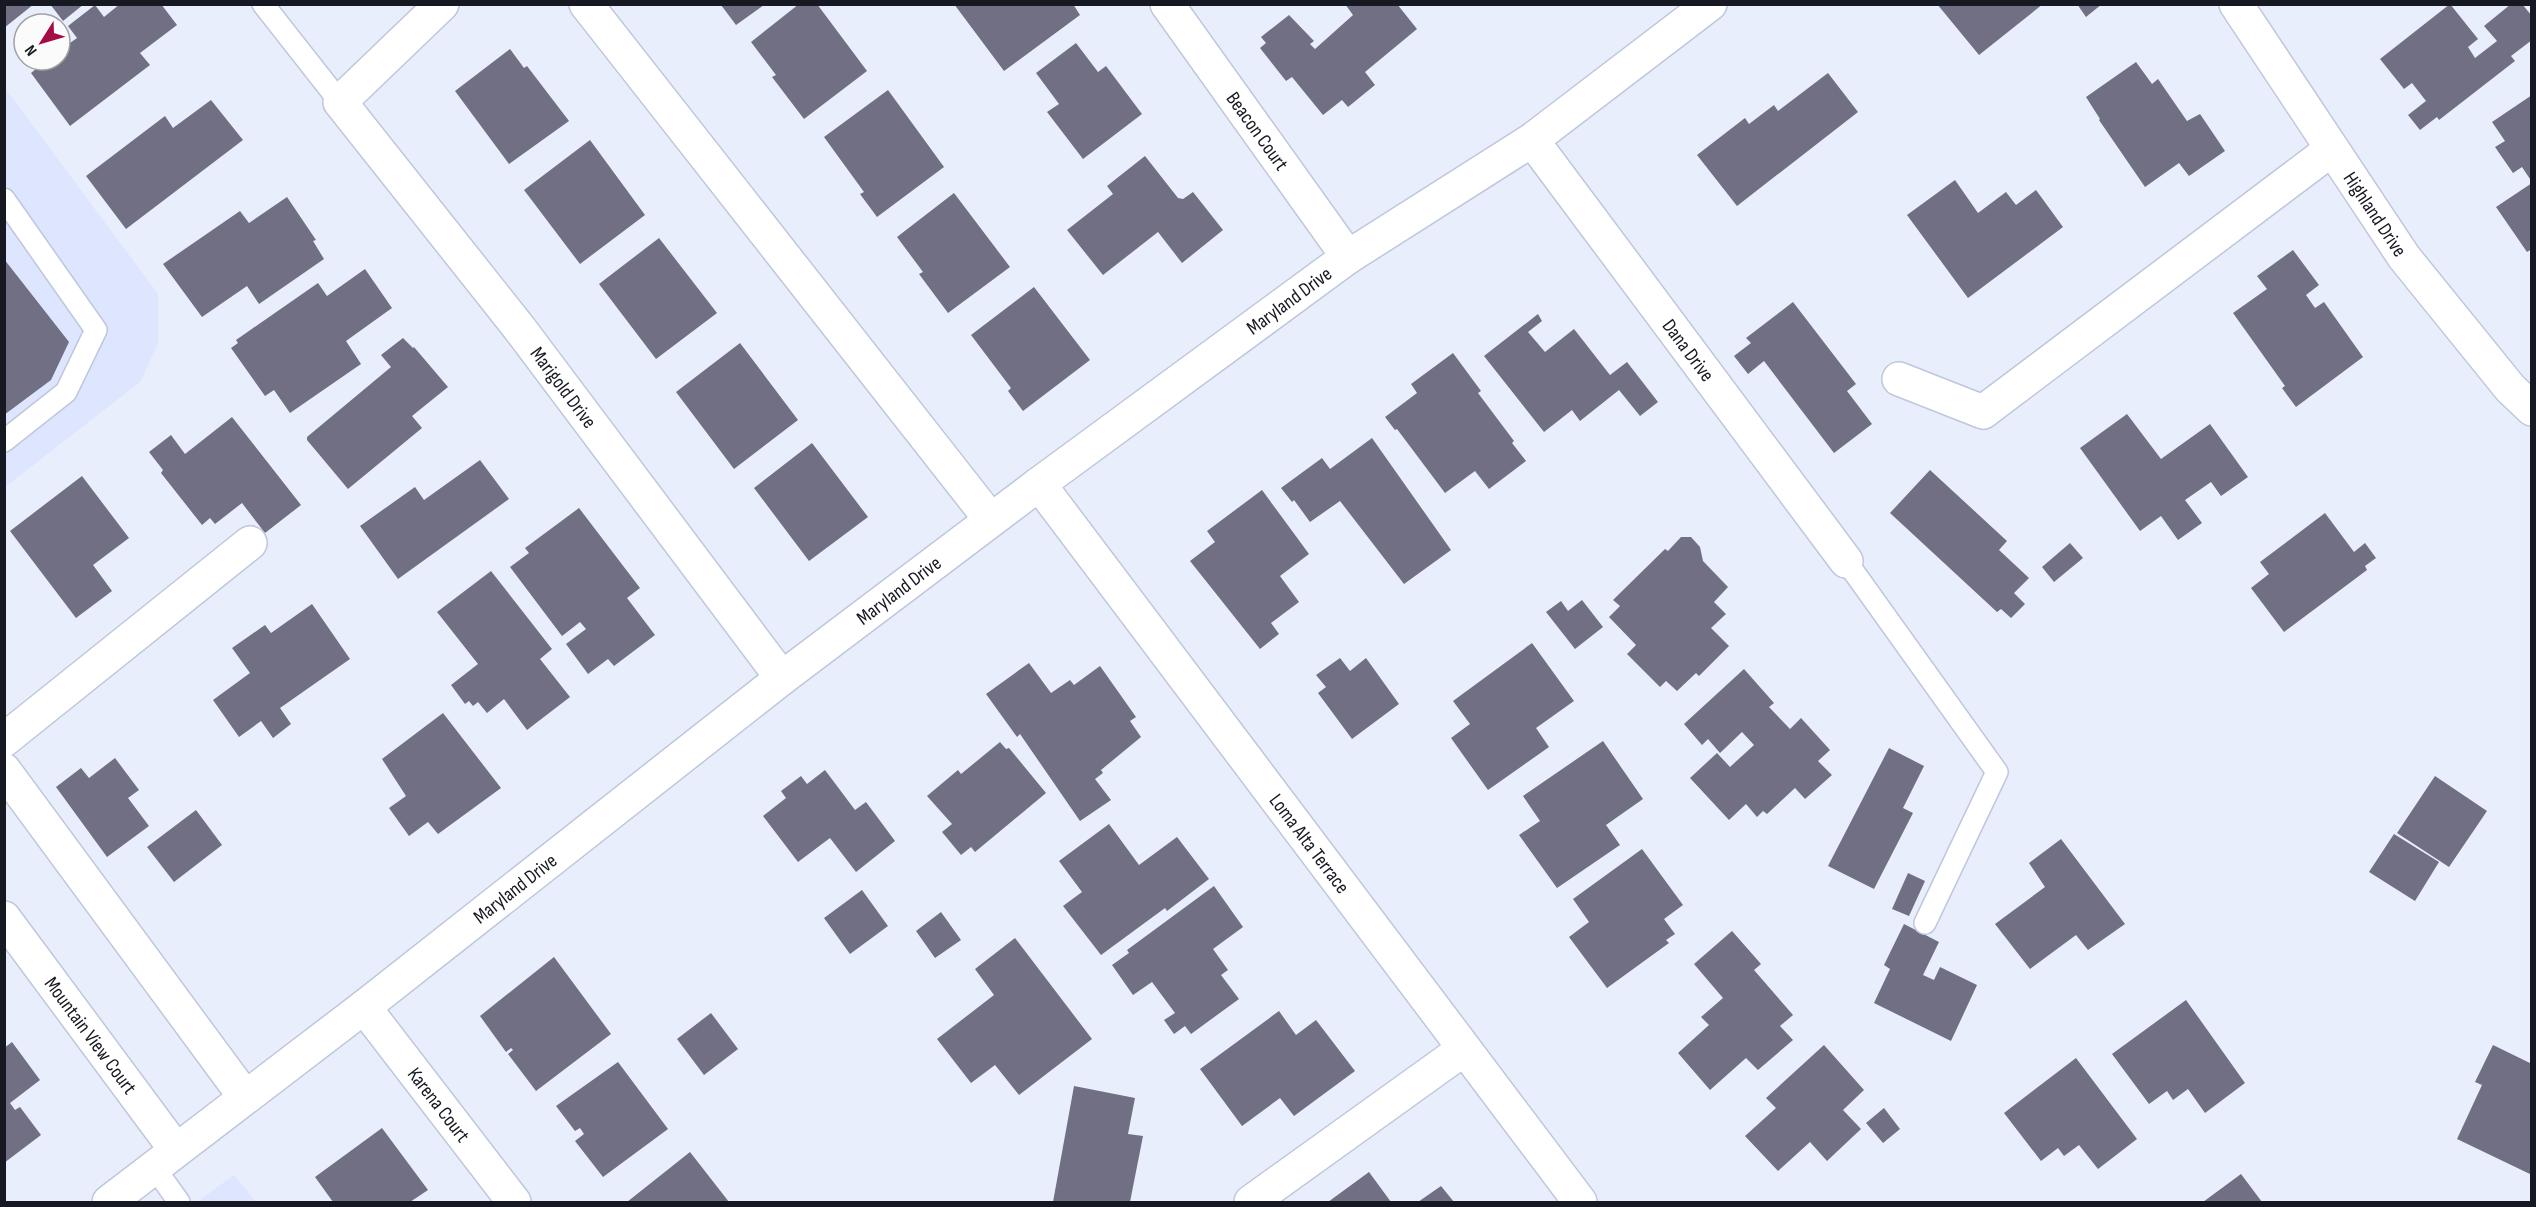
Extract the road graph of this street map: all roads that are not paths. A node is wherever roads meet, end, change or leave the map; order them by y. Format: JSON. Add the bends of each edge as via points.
{"nodes":[{"id":1,"x":263,"y":4,"type":"edge"},
{"id":2,"x":442,"y":4,"type":"edge"},
{"id":3,"x":586,"y":4,"type":"edge"},
{"id":4,"x":1167,"y":4,"type":"edge"},
{"id":5,"x":1710,"y":4,"type":"edge"},
{"id":6,"x":2236,"y":4,"type":"edge"},
{"id":7,"x":340,"y":102,"type":"junction"},
{"id":8,"x":1532,"y":141,"type":"junction"},
{"id":9,"x":2332,"y":149,"type":"junction"},
{"id":10,"x":4,"y":199,"type":"edge"},
{"id":11,"x":1348,"y":257,"type":"junction"},
{"id":12,"x":1899,"y":379,"type":"dead end"},
{"id":13,"x":2532,"y":409,"type":"edge"},
{"id":14,"x":4,"y":441,"type":"edge"},
{"id":15,"x":1039,"y":484,"type":"junction"},
{"id":16,"x":991,"y":520,"type":"junction"},
{"id":17,"x":250,"y":543,"type":"dead end"},
{"id":18,"x":1846,"y":561,"type":"joint"},
{"id":19,"x":782,"y":678,"type":"junction"},
{"id":20,"x":4,"y":740,"type":"edge"},
{"id":21,"x":4,"y":770,"type":"edge"},
{"id":22,"x":4,"y":918,"type":"edge"},
{"id":23,"x":1925,"y":922,"type":"dead end"},
{"id":24,"x":364,"y":1007,"type":"junction"},
{"id":25,"x":1464,"y":1048,"type":"junction"},
{"id":26,"x":245,"y":1097,"type":"junction"},
{"id":27,"x":165,"y":1159,"type":"junction"},
{"id":28,"x":109,"y":1203,"type":"edge"},
{"id":29,"x":179,"y":1203,"type":"edge"},
{"id":30,"x":514,"y":1203,"type":"edge"},
{"id":31,"x":1251,"y":1203,"type":"edge"},
{"id":32,"x":1580,"y":1203,"type":"edge"}],
"edges":[{"from":1,"to":7,"type":"lane"},
{"from":2,"to":7,"type":"street"},
{"from":3,"to":16,"type":"street"},
{"from":4,"to":11,"type":"street","name":"Beacon Court"},
{"from":5,"to":8,"type":"street","name":"Maryland Drive"},
{"from":6,"to":9,"type":"street","name":"Highland Drive"},
{"from":7,"to":19,"type":"street","name":"Marigold Drive","via":[[520,329]]},
{"from":8,"to":11,"type":"street","name":"Maryland Drive"},
{"from":8,"to":18,"type":"street","name":"Dana Drive"},
{"from":9,"to":12,"type":"street","via":[[1983,412]]},
{"from":9,"to":13,"type":"street","name":"Highland Drive","via":[[2404,257],[2510,388]]},
{"from":10,"to":14,"type":"lane","via":[[96,330],[66,392]]},
{"from":11,"to":15,"type":"street","name":"Maryland Drive"},
{"from":15,"to":16,"type":"street","name":"Maryland Drive"},
{"from":15,"to":25,"type":"street","name":"Loma Alta Terrace"},
{"from":16,"to":19,"type":"street","name":"Maryland Drive"},
{"from":17,"to":20,"type":"street"},
{"from":18,"to":23,"type":"lane","via":[[1997,772]]},
{"from":19,"to":24,"type":"street","name":"Maryland Drive"},
{"from":21,"to":26,"type":"street"},
{"from":22,"to":27,"type":"street","name":"Mountain View Court"},
{"from":24,"to":26,"type":"street","name":"Maryland Drive"},
{"from":24,"to":30,"type":"street","name":"Karena Court"},
{"from":25,"to":31,"type":"street"},
{"from":25,"to":32,"type":"street","name":"Loma Alta Terrace"},
{"from":26,"to":27,"type":"street","name":"Maryland Drive"},
{"from":27,"to":28,"type":"street","name":"Maryland Drive"},
{"from":27,"to":29,"type":"lane"}]}
